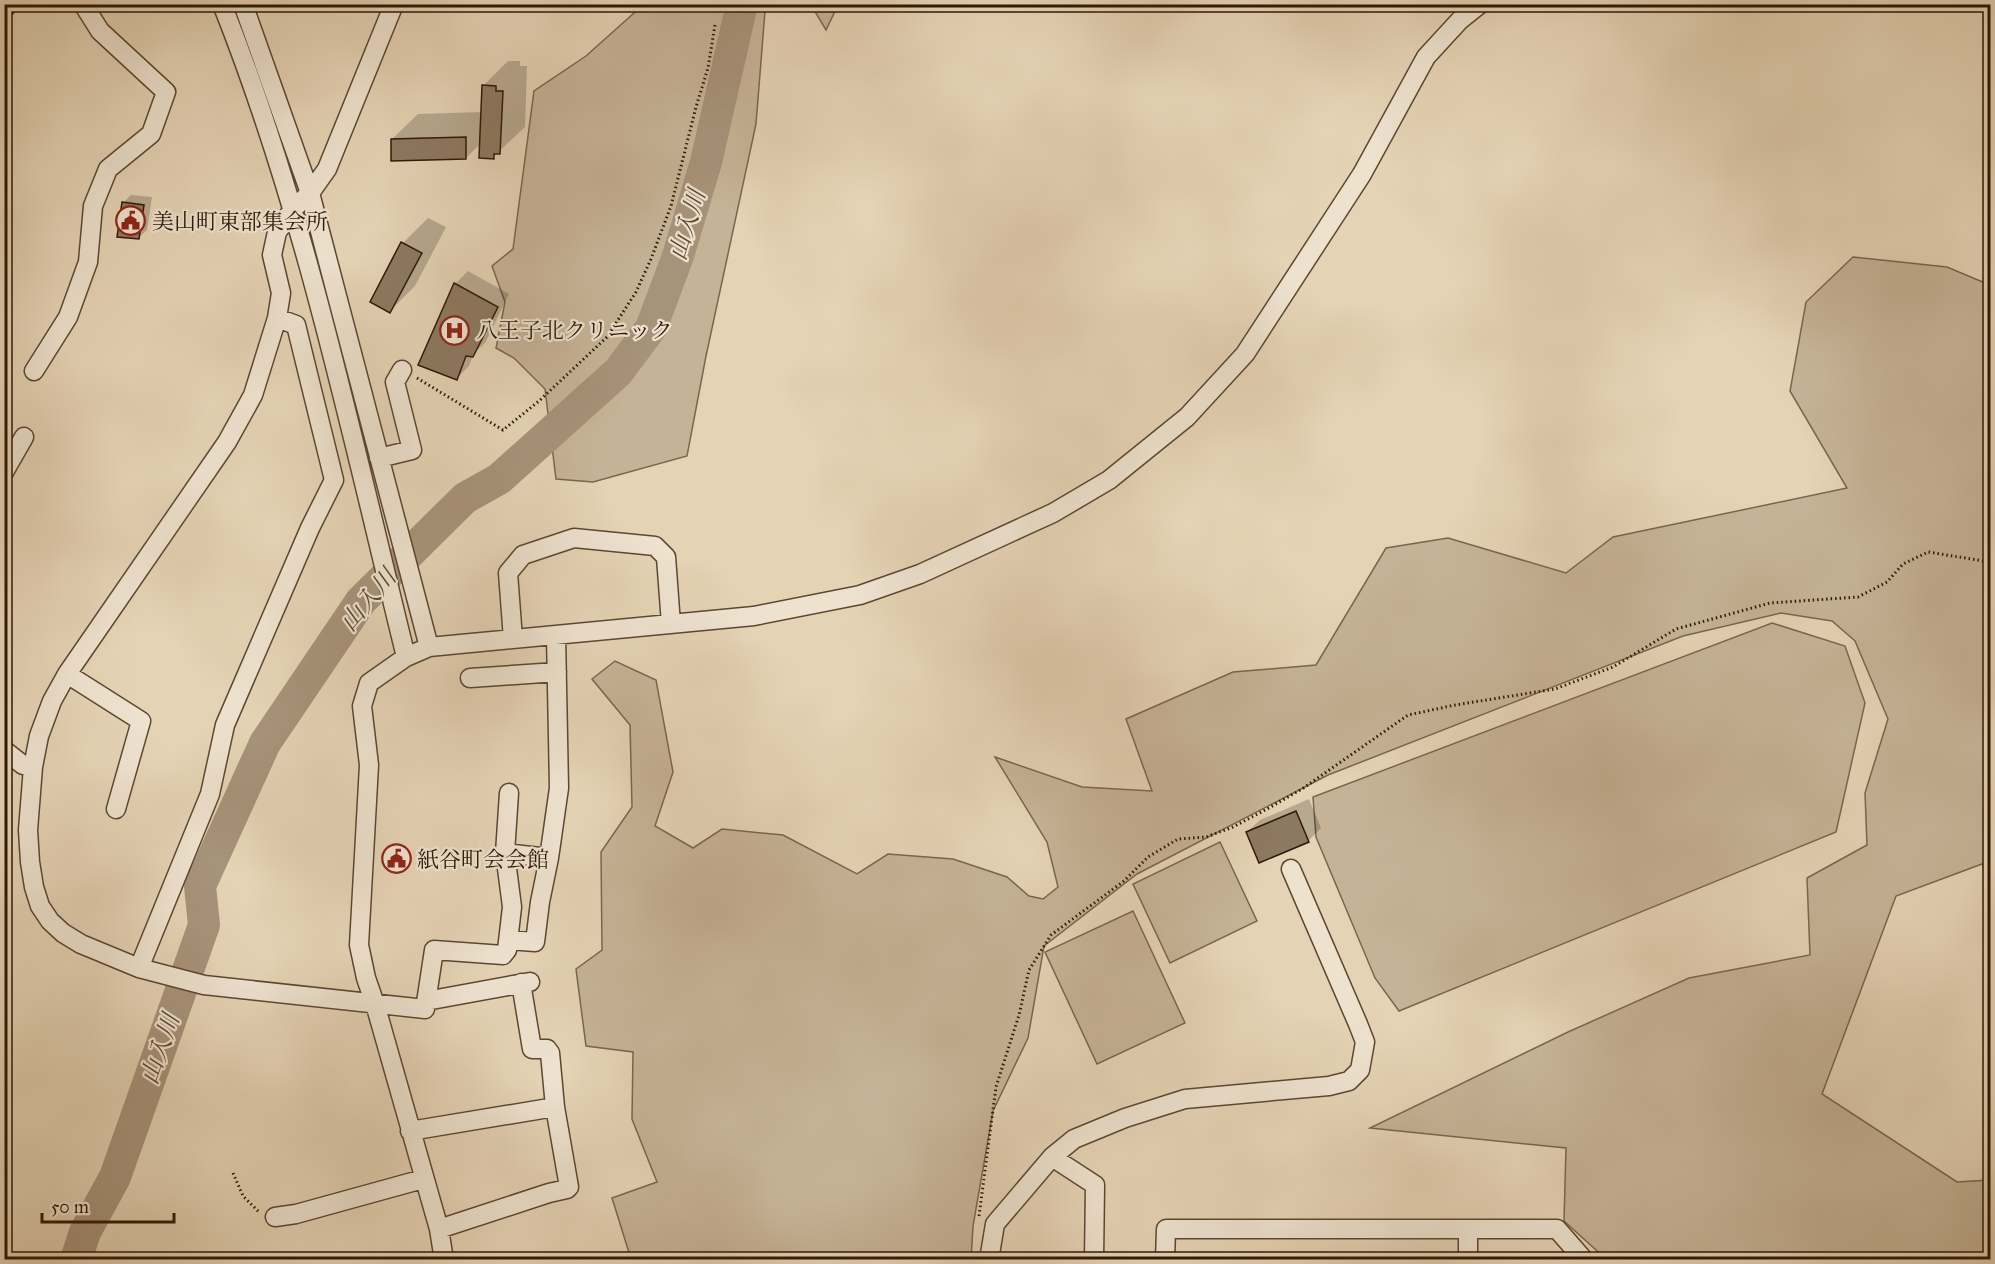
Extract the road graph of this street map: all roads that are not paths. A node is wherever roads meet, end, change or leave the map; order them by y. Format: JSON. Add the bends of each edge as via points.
{"nodes":[{"id":1,"x":83,"y":4,"type":"edge"},
{"id":2,"x":222,"y":4,"type":"edge"},
{"id":3,"x":243,"y":4,"type":"edge"},
{"id":4,"x":394,"y":4,"type":"edge"},
{"id":5,"x":1480,"y":4,"type":"edge"},
{"id":6,"x":310,"y":193,"type":"junction"},
{"id":7,"x":293,"y":209,"type":"junction"},
{"id":8,"x":278,"y":318,"type":"junction"},
{"id":9,"x":402,"y":370,"type":"road end"},
{"id":10,"x":34,"y":371,"type":"dead end"},
{"id":11,"x":24,"y":437,"type":"dead end"},
{"id":12,"x":379,"y":458,"type":"junction"},
{"id":13,"x":4,"y":472,"type":"edge"},
{"id":14,"x":671,"y":624,"type":"junction"},
{"id":15,"x":556,"y":635,"type":"junction"},
{"id":16,"x":513,"y":639,"type":"junction"},
{"id":17,"x":429,"y":646,"type":"junction"},
{"id":18,"x":406,"y":657,"type":"junction"},
{"id":19,"x":557,"y":672,"type":"junction"},
{"id":20,"x":67,"y":674,"type":"junction"},
{"id":21,"x":470,"y":678,"type":"dead end"},
{"id":22,"x":4,"y":750,"type":"edge"},
{"id":23,"x":33,"y":767,"type":"junction"},
{"id":24,"x":509,"y":793,"type":"dead end"},
{"id":25,"x":116,"y":809,"type":"dead end"},
{"id":26,"x":505,"y":853,"type":"junction"},
{"id":27,"x":549,"y":858,"type":"junction"},
{"id":28,"x":1291,"y":869,"type":"dead end"},
{"id":29,"x":509,"y":940,"type":"junction"},
{"id":30,"x":143,"y":969,"type":"junction"},
{"id":31,"x":426,"y":1001,"type":"junction"},
{"id":32,"x":375,"y":1004,"type":"junction"},
{"id":33,"x":555,"y":1107,"type":"junction"},
{"id":34,"x":410,"y":1131,"type":"junction"},
{"id":35,"x":1052,"y":1157,"type":"junction"},
{"id":36,"x":423,"y":1179,"type":"junction"},
{"id":37,"x":275,"y":1216,"type":"road end"},
{"id":38,"x":1468,"y":1228,"type":"junction"},
{"id":39,"x":439,"y":1229,"type":"junction"},
{"id":40,"x":444,"y":1260,"type":"edge"},
{"id":41,"x":989,"y":1260,"type":"edge"},
{"id":42,"x":1094,"y":1260,"type":"edge"},
{"id":43,"x":1166,"y":1260,"type":"edge"},
{"id":44,"x":1468,"y":1260,"type":"edge"},
{"id":45,"x":1584,"y":1260,"type":"edge"}],
"edges":[{"from":1,"to":10,"type":"street","via":[[100,31],[166,92],[151,134],[108,168],[93,206],[88,262],[68,317]]},
{"from":2,"to":7,"type":"street"},
{"from":3,"to":6,"type":"street"},
{"from":4,"to":6,"type":"street","via":[[327,169]]},
{"from":5,"to":14,"type":"street","via":[[1425,57],[1362,174],[1245,354],[1187,417],[1109,480],[1053,513],[920,573],[860,595],[754,616]]},
{"from":6,"to":7,"type":"street"},
{"from":6,"to":12,"type":"street"},
{"from":7,"to":8,"type":"street","via":[[277,232],[272,255],[281,292]]},
{"from":7,"to":18,"type":"street"},
{"from":8,"to":20,"type":"street","via":[[253,395],[227,442]]},
{"from":8,"to":30,"type":"street","via":[[296,325],[334,480],[225,725],[210,795]]},
{"from":9,"to":12,"type":"street","via":[[396,382],[412,450]]},
{"from":11,"to":13,"type":"street"},
{"from":12,"to":17,"type":"street"},
{"from":14,"to":15,"type":"street"},
{"from":14,"to":16,"type":"street","via":[[666,557],[655,546],[574,538],[523,555],[508,573]]},
{"from":15,"to":16,"type":"street"},
{"from":15,"to":19,"type":"street"},
{"from":16,"to":17,"type":"street"},
{"from":17,"to":18,"type":"street"},
{"from":18,"to":32,"type":"street","via":[[369,683],[362,706],[369,765],[359,945]]},
{"from":19,"to":21,"type":"street"},
{"from":19,"to":27,"type":"street","via":[[559,789]]},
{"from":20,"to":23,"type":"street","via":[[39,736]]},
{"from":20,"to":25,"type":"street","via":[[141,721]]},
{"from":22,"to":23,"type":"street","via":[[23,765]]},
{"from":23,"to":30,"type":"street","via":[[29,851],[40,906],[63,933]]},
{"from":24,"to":26,"type":"street"},
{"from":26,"to":27,"type":"street"},
{"from":26,"to":29,"type":"street","via":[[512,907]]},
{"from":27,"to":29,"type":"street","via":[[535,942]]},
{"from":28,"to":35,"type":"street","via":[[1365,1042],[1360,1070],[1349,1081],[1329,1086],[1185,1099],[1074,1139]]},
{"from":29,"to":31,"type":"street","via":[[503,955],[434,950]]},
{"from":30,"to":32,"type":"street","via":[[204,985]]},
{"from":31,"to":32,"type":"street","via":[[425,1009]]},
{"from":31,"to":33,"type":"street","via":[[526,982],[532,1049],[547,1049],[550,1053]]},
{"from":32,"to":34,"type":"street"},
{"from":33,"to":34,"type":"street"},
{"from":33,"to":39,"type":"street","via":[[569,1187]]},
{"from":34,"to":36,"type":"street"},
{"from":35,"to":41,"type":"street","via":[[995,1224]]},
{"from":35,"to":42,"type":"street","via":[[1095,1185]]},
{"from":36,"to":37,"type":"street","via":[[296,1214]]},
{"from":36,"to":39,"type":"street"},
{"from":38,"to":43,"type":"street","via":[[1166,1229]]},
{"from":38,"to":44,"type":"street"},
{"from":38,"to":45,"type":"street","via":[[1557,1229]]},
{"from":39,"to":40,"type":"street"}]}
